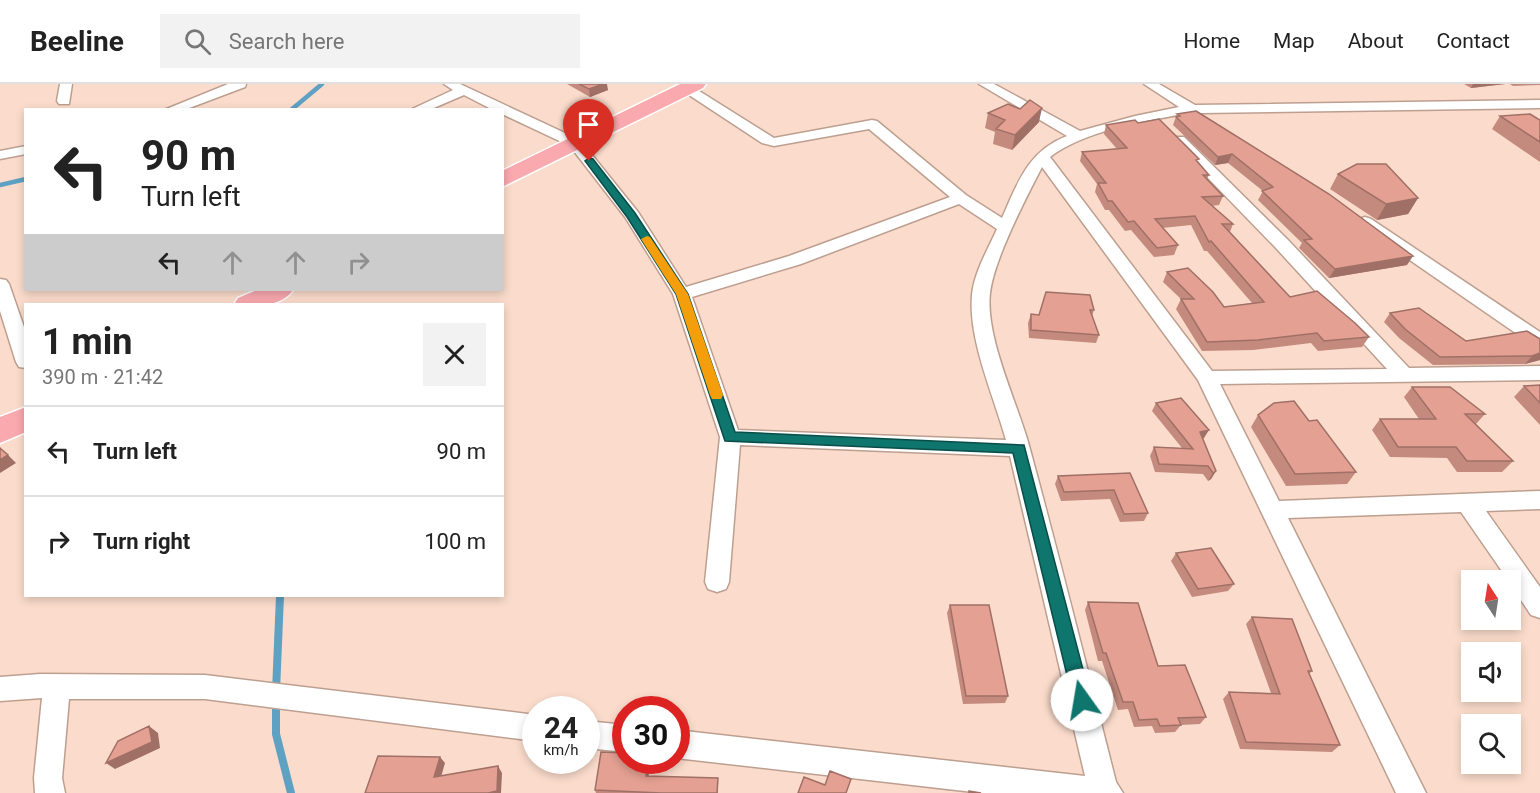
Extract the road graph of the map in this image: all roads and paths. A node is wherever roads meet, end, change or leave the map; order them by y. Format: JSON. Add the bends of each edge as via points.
{"nodes":[{"id":1,"x":66,"y":84,"type":"edge"},
{"id":2,"x":240,"y":84,"type":"edge"},
{"id":3,"x":985,"y":84,"type":"edge"},
{"id":4,"x":1150,"y":84,"type":"edge"},
{"id":5,"x":692,"y":86,"type":"edge"},
{"id":6,"x":456,"y":87,"type":"edge"},
{"id":7,"x":63,"y":101,"type":"dead end"},
{"id":8,"x":1540,"y":104,"type":"edge"},
{"id":9,"x":175,"y":108,"type":"edge"},
{"id":10,"x":419,"y":108,"type":"edge"},
{"id":11,"x":501,"y":108,"type":"edge"},
{"id":12,"x":1191,"y":108,"type":"junction"},
{"id":13,"x":504,"y":110,"type":"edge"},
{"id":14,"x":1153,"y":115,"type":"junction"},
{"id":15,"x":1221,"y":127,"type":"edge"},
{"id":16,"x":1080,"y":137,"type":"junction"},
{"id":17,"x":575,"y":143,"type":"junction"},
{"id":18,"x":24,"y":150,"type":"edge"},
{"id":19,"x":0,"y":155,"type":"edge"},
{"id":20,"x":1042,"y":156,"type":"junction"},
{"id":21,"x":504,"y":179,"type":"edge"},
{"id":22,"x":961,"y":198,"type":"junction"},
{"id":23,"x":1350,"y":212,"type":"edge"},
{"id":24,"x":1006,"y":228,"type":"junction"},
{"id":25,"x":0,"y":284,"type":"edge"},
{"id":26,"x":277,"y":291,"type":"edge"},
{"id":27,"x":682,"y":294,"type":"junction"},
{"id":28,"x":250,"y":303,"type":"edge"},
{"id":29,"x":1540,"y":341,"type":"edge"},
{"id":30,"x":24,"y":356,"type":"edge"},
{"id":31,"x":1540,"y":373,"type":"edge"},
{"id":32,"x":1404,"y":376,"type":"junction"},
{"id":33,"x":1207,"y":378,"type":"junction"},
{"id":34,"x":24,"y":419,"type":"edge"},
{"id":35,"x":0,"y":431,"type":"edge"},
{"id":36,"x":730,"y":437,"type":"junction"},
{"id":37,"x":1019,"y":448,"type":"junction"},
{"id":38,"x":1540,"y":500,"type":"edge"},
{"id":39,"x":1467,"y":502,"type":"junction"},
{"id":40,"x":1271,"y":510,"type":"junction"},
{"id":41,"x":717,"y":582,"type":"dead end"},
{"id":42,"x":1540,"y":607,"type":"edge"},
{"id":43,"x":57,"y":686,"type":"junction"},
{"id":44,"x":0,"y":689,"type":"edge"},
{"id":45,"x":522,"y":726,"type":"edge"},
{"id":46,"x":690,"y":746,"type":"edge"},
{"id":47,"x":50,"y":793,"type":"edge"},
{"id":48,"x":1105,"y":793,"type":"edge"},
{"id":49,"x":1411,"y":793,"type":"edge"}],
"edges":[{"from":1,"to":7,"type":"street"},
{"from":2,"to":9,"type":"street"},
{"from":3,"to":16,"type":"street"},
{"from":4,"to":12,"type":"street"},
{"from":5,"to":17,"type":"highway"},
{"from":5,"to":22,"type":"street","via":[[774,142],[872,124]]},
{"from":6,"to":10,"type":"street"},
{"from":6,"to":11,"type":"street"},
{"from":8,"to":12,"type":"street"},
{"from":12,"to":14,"type":"street"},
{"from":12,"to":15,"type":"street"},
{"from":13,"to":17,"type":"street"},
{"from":14,"to":16,"type":"street"},
{"from":14,"to":32,"type":"street","via":[[1281,243]]},
{"from":16,"to":20,"type":"street"},
{"from":17,"to":21,"type":"highway"},
{"from":17,"to":27,"type":"street","via":[[632,215]]},
{"from":18,"to":19,"type":"street"},
{"from":20,"to":24,"type":"street"},
{"from":20,"to":33,"type":"street"},
{"from":22,"to":24,"type":"street"},
{"from":22,"to":27,"type":"street","via":[[795,260]]},
{"from":23,"to":29,"type":"street"},
{"from":24,"to":37,"type":"street","via":[[981,292],[985,329]]},
{"from":25,"to":30,"type":"street"},
{"from":26,"to":28,"type":"highway"},
{"from":27,"to":36,"type":"street"},
{"from":31,"to":32,"type":"street"},
{"from":32,"to":33,"type":"street"},
{"from":33,"to":40,"type":"street"},
{"from":34,"to":35,"type":"highway"},
{"from":36,"to":37,"type":"street"},
{"from":36,"to":41,"type":"street"},
{"from":37,"to":48,"type":"street"},
{"from":38,"to":39,"type":"street"},
{"from":39,"to":40,"type":"street"},
{"from":39,"to":42,"type":"street"},
{"from":40,"to":49,"type":"street"},
{"from":43,"to":44,"type":"street"},
{"from":43,"to":45,"type":"street","via":[[205,687]]},
{"from":43,"to":47,"type":"street"},
{"from":46,"to":48,"type":"street"}]}
